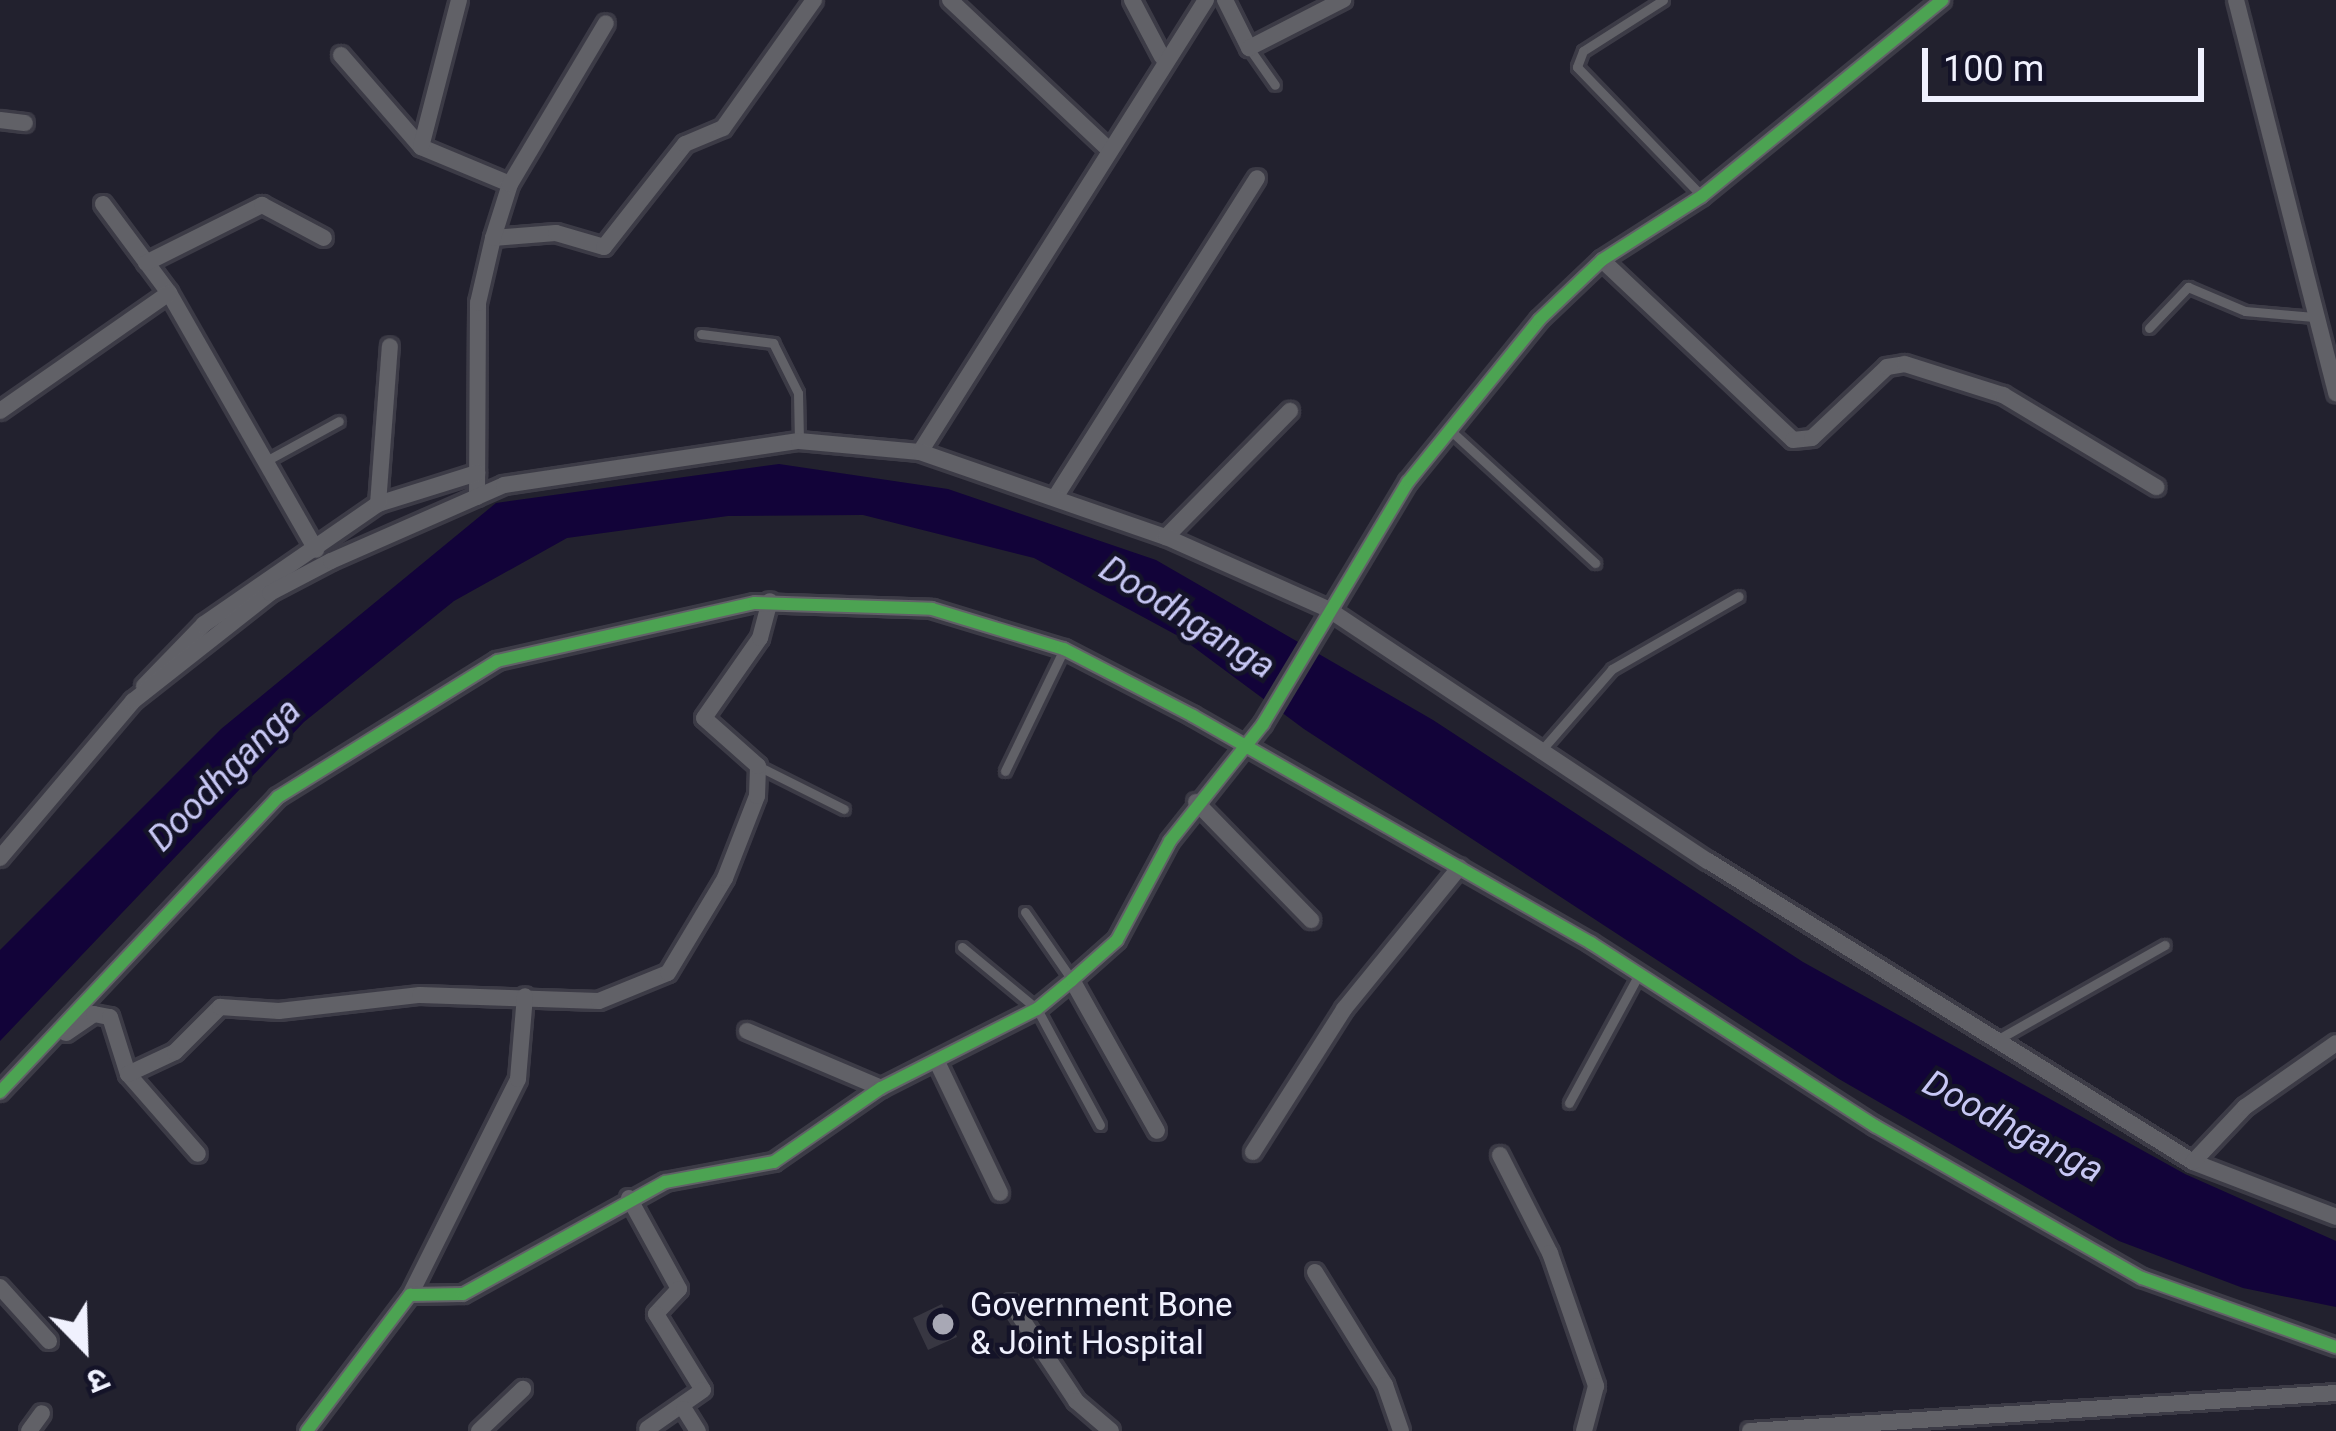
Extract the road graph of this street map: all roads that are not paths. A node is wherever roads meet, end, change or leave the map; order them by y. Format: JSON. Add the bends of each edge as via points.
{"nodes":[{"id":1,"x":459,"y":0,"type":"edge"},
{"id":2,"x":814,"y":0,"type":"edge"},
{"id":3,"x":950,"y":0,"type":"edge"},
{"id":4,"x":1132,"y":0,"type":"edge"},
{"id":5,"x":1206,"y":0,"type":"edge"},
{"id":6,"x":1226,"y":0,"type":"edge"},
{"id":7,"x":1343,"y":0,"type":"edge"},
{"id":8,"x":1664,"y":0,"type":"edge"},
{"id":9,"x":1942,"y":0,"type":"edge"},
{"id":10,"x":2236,"y":0,"type":"edge"},
{"id":11,"x":606,"y":23,"type":"dead end"},
{"id":12,"x":1249,"y":49,"type":"junction"},
{"id":13,"x":340,"y":55,"type":"dead end"},
{"id":14,"x":1162,"y":57,"type":"junction"},
{"id":15,"x":1275,"y":85,"type":"dead end"},
{"id":16,"x":0,"y":120,"type":"edge"},
{"id":17,"x":25,"y":124,"type":"dead end"},
{"id":18,"x":421,"y":147,"type":"junction"},
{"id":19,"x":1106,"y":148,"type":"junction"},
{"id":20,"x":1257,"y":178,"type":"dead end"},
{"id":21,"x":510,"y":184,"type":"junction"},
{"id":22,"x":1702,"y":196,"type":"junction"},
{"id":23,"x":103,"y":204,"type":"dead end"},
{"id":24,"x":324,"y":238,"type":"dead end"},
{"id":25,"x":493,"y":238,"type":"junction"},
{"id":26,"x":1603,"y":260,"type":"junction"},
{"id":27,"x":146,"y":263,"type":"junction"},
{"id":28,"x":169,"y":293,"type":"junction"},
{"id":29,"x":2314,"y":317,"type":"junction"},
{"id":30,"x":2149,"y":328,"type":"dead end"},
{"id":31,"x":701,"y":334,"type":"dead end"},
{"id":32,"x":390,"y":346,"type":"dead end"},
{"id":33,"x":2336,"y":393,"type":"edge"},
{"id":34,"x":0,"y":411,"type":"edge"},
{"id":35,"x":1290,"y":411,"type":"dead end"},
{"id":36,"x":339,"y":421,"type":"dead end"},
{"id":37,"x":1450,"y":430,"type":"junction"},
{"id":38,"x":799,"y":441,"type":"junction"},
{"id":39,"x":920,"y":452,"type":"junction"},
{"id":40,"x":266,"y":461,"type":"junction"},
{"id":41,"x":477,"y":472,"type":"junction"},
{"id":42,"x":2156,"y":488,"type":"dead end"},
{"id":43,"x":477,"y":496,"type":"junction"},
{"id":44,"x":1056,"y":496,"type":"junction"},
{"id":45,"x":378,"y":504,"type":"junction"},
{"id":46,"x":1166,"y":537,"type":"junction"},
{"id":47,"x":310,"y":543,"type":"junction"},
{"id":48,"x":1594,"y":563,"type":"dead end"},
{"id":49,"x":326,"y":564,"type":"junction"},
{"id":50,"x":1739,"y":596,"type":"dead end"},
{"id":51,"x":770,"y":601,"type":"junction"},
{"id":52,"x":1324,"y":617,"type":"junction"},
{"id":53,"x":1064,"y":649,"type":"junction"},
{"id":54,"x":133,"y":701,"type":"junction"},
{"id":55,"x":1246,"y":749,"type":"junction"},
{"id":56,"x":1539,"y":753,"type":"junction"},
{"id":57,"x":758,"y":766,"type":"junction"},
{"id":58,"x":1005,"y":771,"type":"dead end"},
{"id":59,"x":1196,"y":802,"type":"junction"},
{"id":60,"x":844,"y":809,"type":"dead end"},
{"id":61,"x":0,"y":858,"type":"edge"},
{"id":62,"x":1460,"y":868,"type":"junction"},
{"id":63,"x":1025,"y":912,"type":"dead end"},
{"id":64,"x":1311,"y":920,"type":"dead end"},
{"id":65,"x":2165,"y":944,"type":"dead end"},
{"id":66,"x":962,"y":947,"type":"dead end"},
{"id":67,"x":1640,"y":972,"type":"junction"},
{"id":68,"x":1072,"y":980,"type":"junction"},
{"id":69,"x":525,"y":996,"type":"junction"},
{"id":70,"x":1037,"y":1009,"type":"junction"},
{"id":71,"x":747,"y":1031,"type":"dead end"},
{"id":72,"x":1996,"y":1041,"type":"junction"},
{"id":73,"x":2336,"y":1043,"type":"edge"},
{"id":74,"x":40,"y":1050,"type":"junction"},
{"id":75,"x":938,"y":1064,"type":"junction"},
{"id":76,"x":128,"y":1074,"type":"junction"},
{"id":77,"x":881,"y":1088,"type":"junction"},
{"id":78,"x":0,"y":1092,"type":"edge"},
{"id":79,"x":1569,"y":1103,"type":"dead end"},
{"id":80,"x":1100,"y":1125,"type":"dead end"},
{"id":81,"x":1157,"y":1131,"type":"dead end"},
{"id":82,"x":1252,"y":1152,"type":"dead end"},
{"id":83,"x":198,"y":1154,"type":"dead end"},
{"id":84,"x":1500,"y":1155,"type":"dead end"},
{"id":85,"x":2193,"y":1162,"type":"junction"},
{"id":86,"x":1000,"y":1193,"type":"dead end"},
{"id":87,"x":628,"y":1198,"type":"junction"},
{"id":88,"x":2336,"y":1217,"type":"edge"},
{"id":89,"x":1315,"y":1272,"type":"dead end"},
{"id":90,"x":0,"y":1288,"type":"edge"},
{"id":91,"x":410,"y":1295,"type":"junction"},
{"id":92,"x":1011,"y":1303,"type":"dead end"},
{"id":93,"x":49,"y":1341,"type":"dead end"},
{"id":94,"x":2336,"y":1347,"type":"edge"},
{"id":95,"x":523,"y":1389,"type":"dead end"},
{"id":96,"x":2336,"y":1393,"type":"edge"},
{"id":97,"x":684,"y":1409,"type":"junction"},
{"id":98,"x":43,"y":1413,"type":"dead end"},
{"id":99,"x":647,"y":1429,"type":"edge"},
{"id":100,"x":29,"y":1431,"type":"edge"},
{"id":101,"x":307,"y":1431,"type":"edge"},
{"id":102,"x":479,"y":1431,"type":"edge"},
{"id":103,"x":698,"y":1431,"type":"edge"},
{"id":104,"x":1111,"y":1431,"type":"edge"},
{"id":105,"x":1401,"y":1431,"type":"edge"},
{"id":106,"x":1584,"y":1431,"type":"edge"},
{"id":107,"x":1750,"y":1431,"type":"edge"}],
"edges":[{"from":1,"to":18,"type":"street"},
{"from":2,"to":25,"type":"street","via":[[723,128],[681,148],[604,247],[556,233]]},
{"from":3,"to":19,"type":"street"},
{"from":4,"to":14,"type":"street"},
{"from":5,"to":14,"type":"street"},
{"from":6,"to":12,"type":"street"},
{"from":7,"to":12,"type":"street"},
{"from":8,"to":22,"type":"lane","via":[[1583,51],[1577,67]]},
{"from":9,"to":22,"type":"street"},
{"from":10,"to":29,"type":"street","via":[[2295,206]]},
{"from":11,"to":21,"type":"street"},
{"from":12,"to":15,"type":"lane"},
{"from":13,"to":18,"type":"street"},
{"from":14,"to":19,"type":"street"},
{"from":16,"to":17,"type":"street"},
{"from":18,"to":21,"type":"street"},
{"from":19,"to":39,"type":"street"},
{"from":20,"to":44,"type":"street"},
{"from":21,"to":25,"type":"street"},
{"from":22,"to":26,"type":"street"},
{"from":23,"to":27,"type":"street"},
{"from":24,"to":27,"type":"street","via":[[262,205]]},
{"from":25,"to":41,"type":"street","via":[[478,302]]},
{"from":26,"to":37,"type":"street"},
{"from":26,"to":42,"type":"street","via":[[1793,440],[1812,438],[1881,372],[1905,364],[2003,395]]},
{"from":27,"to":28,"type":"street"},
{"from":28,"to":34,"type":"street"},
{"from":28,"to":40,"type":"street"},
{"from":29,"to":30,"type":"lane","via":[[2245,310],[2188,287]]},
{"from":29,"to":33,"type":"street"},
{"from":31,"to":38,"type":"lane","via":[[773,343],[798,393]]},
{"from":32,"to":45,"type":"street"},
{"from":35,"to":46,"type":"street"},
{"from":36,"to":40,"type":"lane"},
{"from":37,"to":48,"type":"lane"},
{"from":37,"to":52,"type":"street"},
{"from":38,"to":39,"type":"street"},
{"from":38,"to":43,"type":"street"},
{"from":39,"to":44,"type":"street"},
{"from":40,"to":47,"type":"street"},
{"from":41,"to":43,"type":"street"},
{"from":41,"to":45,"type":"street"},
{"from":43,"to":49,"type":"street"},
{"from":44,"to":46,"type":"street"},
{"from":45,"to":47,"type":"street"},
{"from":46,"to":52,"type":"street"},
{"from":47,"to":49,"type":"street"},
{"from":47,"to":54,"type":"street","via":[[204,624]]},
{"from":49,"to":54,"type":"street","via":[[270,593]]},
{"from":50,"to":56,"type":"lane","via":[[1612,669]]},
{"from":51,"to":53,"type":"street","via":[[932,609]]},
{"from":51,"to":57,"type":"street","via":[[760,638],[704,718]]},
{"from":51,"to":74,"type":"street","via":[[497,662],[380,727],[278,797]]},
{"from":52,"to":55,"type":"street"},
{"from":52,"to":56,"type":"street"},
{"from":53,"to":55,"type":"street"},
{"from":53,"to":58,"type":"lane"},
{"from":54,"to":61,"type":"street"},
{"from":55,"to":59,"type":"street"},
{"from":55,"to":62,"type":"street"},
{"from":56,"to":72,"type":"street"},
{"from":57,"to":60,"type":"lane"},
{"from":57,"to":69,"type":"street","via":[[757,796],[724,878],[668,973],[599,1001]]},
{"from":59,"to":64,"type":"street"},
{"from":59,"to":68,"type":"street","via":[[1117,940]]},
{"from":62,"to":67,"type":"street"},
{"from":62,"to":82,"type":"street","via":[[1344,1009]]},
{"from":63,"to":68,"type":"lane"},
{"from":65,"to":72,"type":"lane"},
{"from":66,"to":70,"type":"lane"},
{"from":67,"to":79,"type":"lane"},
{"from":67,"to":94,"type":"street","via":[[1875,1126],[2142,1278]]},
{"from":68,"to":70,"type":"street"},
{"from":68,"to":81,"type":"street"},
{"from":69,"to":76,"type":"street","via":[[220,1006],[175,1052]]},
{"from":69,"to":91,"type":"street","via":[[518,1079]]},
{"from":70,"to":75,"type":"street"},
{"from":70,"to":80,"type":"lane"},
{"from":71,"to":77,"type":"street"},
{"from":72,"to":85,"type":"street"},
{"from":73,"to":85,"type":"street","via":[[2245,1107]]},
{"from":74,"to":76,"type":"street","via":[[103,1012]]},
{"from":74,"to":78,"type":"street"},
{"from":75,"to":77,"type":"street"},
{"from":75,"to":86,"type":"street"},
{"from":76,"to":83,"type":"street"},
{"from":77,"to":87,"type":"street","via":[[775,1162]]},
{"from":84,"to":106,"type":"street","via":[[1550,1253],[1596,1386]]},
{"from":85,"to":88,"type":"street"},
{"from":87,"to":91,"type":"street","via":[[463,1294]]},
{"from":87,"to":97,"type":"street","via":[[679,1289],[656,1314],[704,1390]]},
{"from":89,"to":105,"type":"street","via":[[1385,1385]]},
{"from":90,"to":93,"type":"street"},
{"from":91,"to":101,"type":"street"},
{"from":92,"to":104,"type":"street","via":[[1076,1401]]},
{"from":95,"to":102,"type":"street"},
{"from":96,"to":107,"type":"street"},
{"from":97,"to":99,"type":"street"},
{"from":97,"to":103,"type":"street"},
{"from":98,"to":100,"type":"street"}]}
